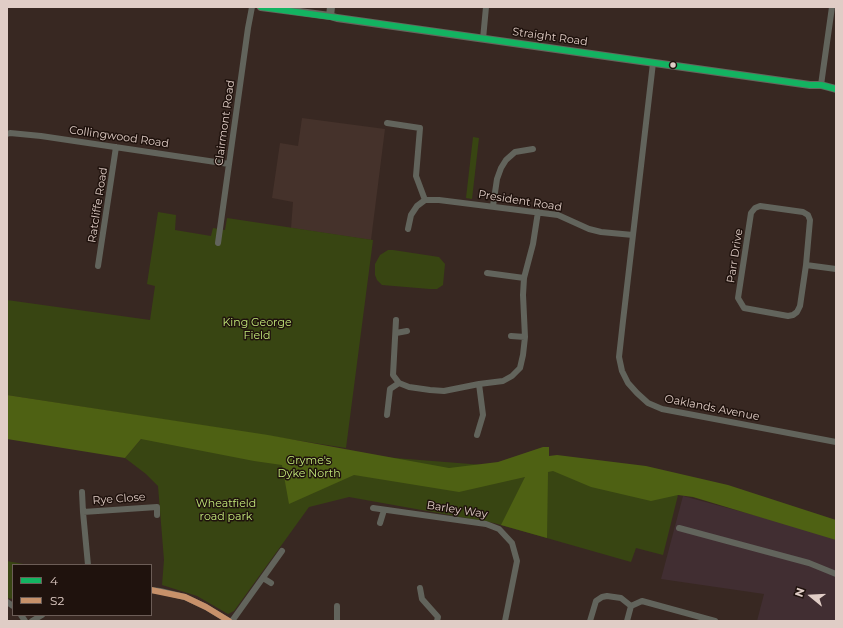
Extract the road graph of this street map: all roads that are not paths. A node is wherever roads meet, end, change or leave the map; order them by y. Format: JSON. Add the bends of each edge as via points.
{"nodes":[{"id":1,"x":252,"y":7,"type":"edge"},
{"id":2,"x":261,"y":7,"type":"edge"},
{"id":3,"x":486,"y":7,"type":"edge"},
{"id":4,"x":832,"y":7,"type":"edge"},
{"id":5,"x":331,"y":11,"type":"edge"},
{"id":6,"x":482,"y":39,"type":"junction"},
{"id":7,"x":653,"y":63,"type":"junction"},
{"id":8,"x":821,"y":85,"type":"junction"},
{"id":9,"x":836,"y":89,"type":"edge"},
{"id":10,"x":387,"y":123,"type":"dead end"},
{"id":11,"x":7,"y":134,"type":"edge"},
{"id":12,"x":116,"y":147,"type":"junction"},
{"id":13,"x":533,"y":148,"type":"dead end"},
{"id":14,"x":229,"y":164,"type":"junction"},
{"id":15,"x":425,"y":200,"type":"junction"},
{"id":16,"x":493,"y":206,"type":"junction"},
{"id":17,"x":538,"y":212,"type":"junction"},
{"id":18,"x":408,"y":229,"type":"dead end"},
{"id":19,"x":633,"y":235,"type":"junction"},
{"id":20,"x":218,"y":242,"type":"dead end"},
{"id":21,"x":806,"y":265,"type":"junction"},
{"id":22,"x":98,"y":266,"type":"dead end"},
{"id":23,"x":836,"y":269,"type":"edge"},
{"id":24,"x":487,"y":274,"type":"dead end"},
{"id":25,"x":524,"y":278,"type":"junction"},
{"id":26,"x":396,"y":320,"type":"dead end"},
{"id":27,"x":407,"y":331,"type":"dead end"},
{"id":28,"x":396,"y":333,"type":"junction"},
{"id":29,"x":511,"y":336,"type":"dead end"},
{"id":30,"x":525,"y":338,"type":"junction"},
{"id":31,"x":398,"y":383,"type":"junction"},
{"id":32,"x":479,"y":384,"type":"junction"},
{"id":33,"x":387,"y":415,"type":"dead end"},
{"id":34,"x":477,"y":435,"type":"dead end"},
{"id":35,"x":836,"y":442,"type":"edge"},
{"id":36,"x":82,"y":492,"type":"dead end"},
{"id":37,"x":373,"y":508,"type":"dead end"},
{"id":38,"x":384,"y":510,"type":"junction"},
{"id":39,"x":83,"y":512,"type":"junction"},
{"id":40,"x":157,"y":515,"type":"dead end"},
{"id":41,"x":380,"y":523,"type":"dead end"},
{"id":42,"x":679,"y":528,"type":"dead end"},
{"id":43,"x":282,"y":551,"type":"dead end"},
{"id":44,"x":88,"y":564,"type":"edge"},
{"id":45,"x":836,"y":574,"type":"edge"},
{"id":46,"x":263,"y":578,"type":"junction"},
{"id":47,"x":271,"y":584,"type":"dead end"},
{"id":48,"x":420,"y":588,"type":"dead end"},
{"id":49,"x":152,"y":590,"type":"edge"},
{"id":50,"x":337,"y":606,"type":"dead end"},
{"id":51,"x":631,"y":606,"type":"junction"},
{"id":52,"x":229,"y":621,"type":"edge"},
{"id":53,"x":232,"y":621,"type":"edge"},
{"id":54,"x":337,"y":621,"type":"edge"},
{"id":55,"x":438,"y":621,"type":"edge"},
{"id":56,"x":505,"y":621,"type":"edge"},
{"id":57,"x":590,"y":621,"type":"edge"},
{"id":58,"x":627,"y":621,"type":"edge"},
{"id":59,"x":715,"y":621,"type":"edge"}],
"edges":[{"from":1,"to":14,"type":"street","name":"Clairmont Road"},
{"from":2,"to":5,"type":"street","name":"Straight Road"},
{"from":3,"to":6,"type":"street"},
{"from":4,"to":8,"type":"street"},
{"from":5,"to":6,"type":"street","name":"Straight Road","via":[[336,18]]},
{"from":6,"to":7,"type":"street","name":"Straight Road"},
{"from":7,"to":8,"type":"street","name":"Straight Road"},
{"from":7,"to":19,"type":"street","name":"Oaklands Avenue"},
{"from":8,"to":9,"type":"street","name":"Straight Road"},
{"from":10,"to":15,"type":"street","via":[[420,128],[416,176]]},
{"from":11,"to":12,"type":"street","name":"Collingwood Road","via":[[41,136]]},
{"from":12,"to":14,"type":"street","name":"Collingwood Road"},
{"from":12,"to":22,"type":"street","name":"Ratcliffe Road"},
{"from":13,"to":16,"type":"street","via":[[515,152],[506,160],[497,178]]},
{"from":14,"to":20,"type":"street","name":"Clairmont Road"},
{"from":15,"to":16,"type":"street","name":"President Road"},
{"from":15,"to":18,"type":"street","via":[[411,215]]},
{"from":16,"to":17,"type":"street","name":"President Road"},
{"from":17,"to":19,"type":"street","name":"President Road","via":[[558,215],[601,232]]},
{"from":17,"to":25,"type":"street"},
{"from":19,"to":35,"type":"street","name":"Oaklands Avenue","via":[[619,357],[622,371],[636,394],[662,409]]},
{"from":21,"to":21,"type":"street","name":"Parr Drive","via":[[800,306],[793,315],[744,308],[738,298],[751,213],[755,208],[760,206],[803,212],[808,215],[810,227]]},
{"from":21,"to":23,"type":"street"},
{"from":24,"to":25,"type":"street"},
{"from":25,"to":30,"type":"street"},
{"from":26,"to":28,"type":"street"},
{"from":27,"to":28,"type":"street"},
{"from":28,"to":31,"type":"street","via":[[393,376]]},
{"from":29,"to":30,"type":"street"},
{"from":30,"to":32,"type":"street","via":[[520,368],[503,381]]},
{"from":31,"to":32,"type":"street","via":[[409,387],[444,391]]},
{"from":31,"to":33,"type":"street","via":[[390,389]]},
{"from":32,"to":34,"type":"street","via":[[483,414]]},
{"from":36,"to":39,"type":"street","name":"Rye Close"},
{"from":37,"to":38,"type":"street","name":"Barley Way"},
{"from":38,"to":41,"type":"street"},
{"from":38,"to":56,"type":"street","name":"Barley Way","via":[[486,524],[499,529],[509,538],[517,561]]},
{"from":39,"to":40,"type":"street","name":"Rye Close","via":[[157,507]]},
{"from":39,"to":44,"type":"street","name":"Rye Close"},
{"from":42,"to":45,"type":"street","via":[[809,562]]},
{"from":43,"to":46,"type":"street"},
{"from":46,"to":47,"type":"street"},
{"from":46,"to":53,"type":"street"},
{"from":48,"to":55,"type":"street","via":[[422,599],[438,617]]},
{"from":49,"to":52,"type":"street","via":[[185,597],[206,606]]},
{"from":50,"to":54,"type":"street"},
{"from":51,"to":57,"type":"street","via":[[621,598],[602,597],[596,601]]},
{"from":51,"to":58,"type":"street"},
{"from":51,"to":59,"type":"street","via":[[642,601]]}]}
